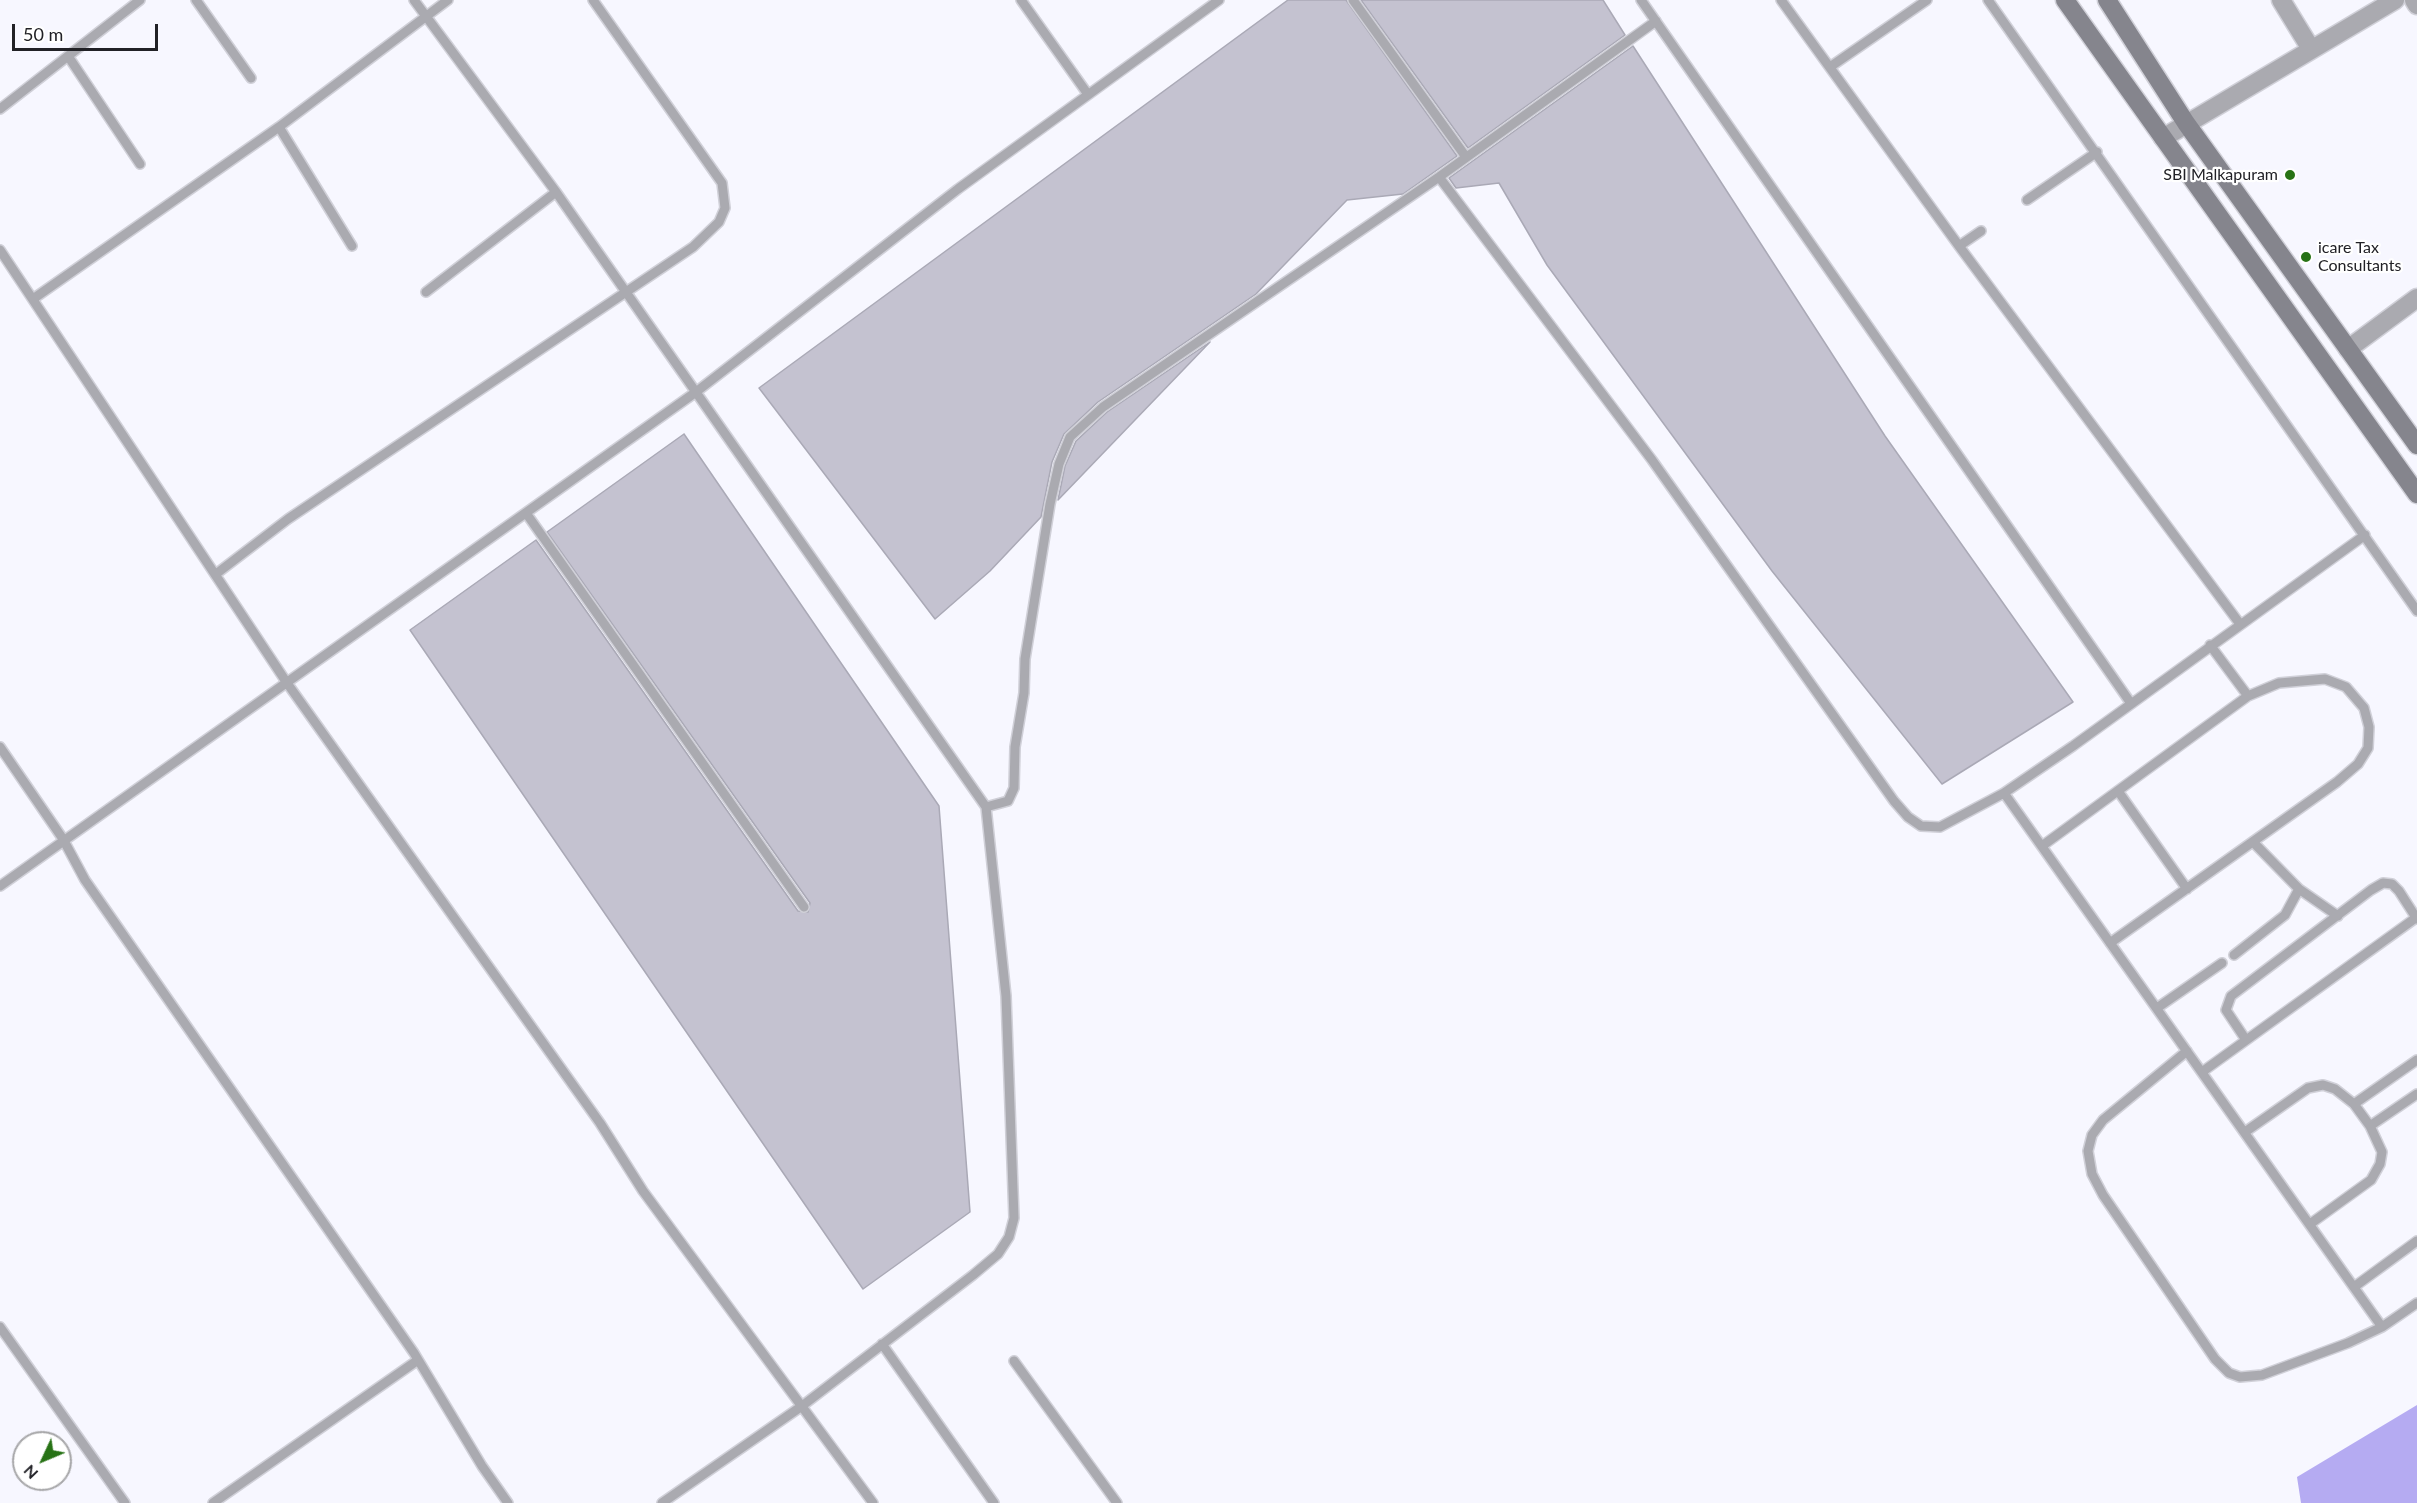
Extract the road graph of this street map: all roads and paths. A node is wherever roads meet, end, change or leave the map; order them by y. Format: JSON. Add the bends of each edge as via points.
{"nodes":[{"id":1,"x":140,"y":0,"type":"edge"},
{"id":2,"x":196,"y":0,"type":"edge"},
{"id":3,"x":414,"y":0,"type":"edge"},
{"id":4,"x":448,"y":0,"type":"edge"},
{"id":5,"x":592,"y":0,"type":"edge"},
{"id":6,"x":1021,"y":0,"type":"edge"},
{"id":7,"x":1219,"y":0,"type":"edge"},
{"id":8,"x":1353,"y":0,"type":"edge"},
{"id":9,"x":1641,"y":0,"type":"edge"},
{"id":10,"x":1927,"y":0,"type":"edge"},
{"id":11,"x":1988,"y":0,"type":"edge"},
{"id":12,"x":2065,"y":0,"type":"edge"},
{"id":13,"x":2107,"y":0,"type":"edge"},
{"id":14,"x":2281,"y":0,"type":"edge"},
{"id":15,"x":2395,"y":0,"type":"edge"},
{"id":16,"x":2414,"y":0,"type":"edge"},
{"id":17,"x":1786,"y":2,"type":"edge"},
{"id":18,"x":2373,"y":5,"type":"edge"},
{"id":19,"x":2417,"y":5,"type":"edge"},
{"id":20,"x":425,"y":15,"type":"junction"},
{"id":21,"x":1656,"y":21,"type":"junction"},
{"id":22,"x":2312,"y":50,"type":"junction"},
{"id":23,"x":68,"y":56,"type":"junction"},
{"id":24,"x":1830,"y":68,"type":"junction"},
{"id":25,"x":251,"y":78,"type":"dead end"},
{"id":26,"x":1087,"y":93,"type":"junction"},
{"id":27,"x":0,"y":109,"type":"edge"},
{"id":28,"x":2186,"y":123,"type":"junction"},
{"id":29,"x":279,"y":128,"type":"junction"},
{"id":30,"x":2163,"y":138,"type":"junction"},
{"id":31,"x":2097,"y":152,"type":"junction"},
{"id":32,"x":1466,"y":157,"type":"junction"},
{"id":33,"x":140,"y":165,"type":"dead end"},
{"id":34,"x":1439,"y":177,"type":"junction"},
{"id":35,"x":556,"y":192,"type":"junction"},
{"id":36,"x":2026,"y":200,"type":"dead end"},
{"id":37,"x":1981,"y":231,"type":"dead end"},
{"id":38,"x":352,"y":246,"type":"dead end"},
{"id":39,"x":1959,"y":246,"type":"junction"},
{"id":40,"x":0,"y":250,"type":"edge"},
{"id":41,"x":627,"y":291,"type":"junction"},
{"id":42,"x":426,"y":292,"type":"dead end"},
{"id":43,"x":2417,"y":298,"type":"edge"},
{"id":44,"x":33,"y":299,"type":"junction"},
{"id":45,"x":2348,"y":349,"type":"junction"},
{"id":46,"x":696,"y":392,"type":"junction"},
{"id":47,"x":2417,"y":445,"type":"edge"},
{"id":48,"x":2417,"y":494,"type":"edge"},
{"id":49,"x":526,"y":513,"type":"junction"},
{"id":50,"x":2365,"y":535,"type":"junction"},
{"id":51,"x":216,"y":574,"type":"junction"},
{"id":52,"x":2417,"y":611,"type":"edge"},
{"id":53,"x":2240,"y":624,"type":"junction"},
{"id":54,"x":2210,"y":645,"type":"junction"},
{"id":55,"x":287,"y":683,"type":"junction"},
{"id":56,"x":2248,"y":696,"type":"junction"},
{"id":57,"x":2130,"y":702,"type":"junction"},
{"id":58,"x":0,"y":747,"type":"edge"},
{"id":59,"x":2118,"y":791,"type":"junction"},
{"id":60,"x":2004,"y":793,"type":"junction"},
{"id":61,"x":987,"y":807,"type":"junction"},
{"id":62,"x":63,"y":839,"type":"junction"},
{"id":63,"x":2253,"y":842,"type":"junction"},
{"id":64,"x":2042,"y":846,"type":"junction"},
{"id":65,"x":0,"y":886,"type":"edge"},
{"id":66,"x":2187,"y":889,"type":"junction"},
{"id":67,"x":2299,"y":889,"type":"junction"},
{"id":68,"x":804,"y":907,"type":"dead end"},
{"id":69,"x":2338,"y":916,"type":"junction"},
{"id":70,"x":2417,"y":918,"type":"edge"},
{"id":71,"x":2110,"y":943,"type":"junction"},
{"id":72,"x":2234,"y":955,"type":"dead end"},
{"id":73,"x":2222,"y":963,"type":"dead end"},
{"id":74,"x":2157,"y":1008,"type":"junction"},
{"id":75,"x":2246,"y":1040,"type":"junction"},
{"id":76,"x":2187,"y":1051,"type":"junction"},
{"id":77,"x":2417,"y":1060,"type":"edge"},
{"id":78,"x":2202,"y":1072,"type":"junction"},
{"id":79,"x":2417,"y":1094,"type":"edge"},
{"id":80,"x":2354,"y":1104,"type":"junction"},
{"id":81,"x":2370,"y":1126,"type":"junction"},
{"id":82,"x":2245,"y":1132,"type":"junction"},
{"id":83,"x":2310,"y":1224,"type":"junction"},
{"id":84,"x":2417,"y":1241,"type":"edge"},
{"id":85,"x":2354,"y":1287,"type":"junction"},
{"id":86,"x":2417,"y":1303,"type":"edge"},
{"id":87,"x":0,"y":1327,"type":"edge"},
{"id":88,"x":2382,"y":1327,"type":"junction"},
{"id":89,"x":882,"y":1344,"type":"junction"},
{"id":90,"x":418,"y":1360,"type":"junction"},
{"id":91,"x":1014,"y":1362,"type":"dead end"},
{"id":92,"x":802,"y":1406,"type":"junction"},
{"id":93,"x":125,"y":1503,"type":"edge"},
{"id":94,"x":213,"y":1503,"type":"edge"},
{"id":95,"x":508,"y":1503,"type":"edge"},
{"id":96,"x":662,"y":1503,"type":"edge"},
{"id":97,"x":873,"y":1503,"type":"edge"},
{"id":98,"x":994,"y":1503,"type":"edge"},
{"id":99,"x":1117,"y":1503,"type":"edge"}],
"edges":[{"from":1,"to":23,"type":"lane"},
{"from":2,"to":25,"type":"lane"},
{"from":3,"to":20,"type":"lane"},
{"from":4,"to":20,"type":"lane"},
{"from":5,"to":41,"type":"lane","via":[[715,171],[725,196],[719,222],[706,235]]},
{"from":6,"to":26,"type":"lane"},
{"from":7,"to":26,"type":"lane"},
{"from":8,"to":32,"type":"lane"},
{"from":9,"to":21,"type":"lane"},
{"from":10,"to":24,"type":"lane"},
{"from":11,"to":31,"type":"lane"},
{"from":12,"to":30,"type":"main road"},
{"from":13,"to":28,"type":"main road"},
{"from":14,"to":22,"type":"street"},
{"from":15,"to":18,"type":"street"},
{"from":16,"to":19,"type":"street"},
{"from":17,"to":24,"type":"lane"},
{"from":18,"to":22,"type":"street"},
{"from":20,"to":29,"type":"lane"},
{"from":20,"to":35,"type":"lane"},
{"from":21,"to":32,"type":"lane"},
{"from":21,"to":57,"type":"lane"},
{"from":22,"to":28,"type":"street"},
{"from":23,"to":27,"type":"lane"},
{"from":23,"to":33,"type":"lane"},
{"from":24,"to":39,"type":"lane"},
{"from":26,"to":46,"type":"lane"},
{"from":28,"to":30,"type":"street"},
{"from":28,"to":45,"type":"main road"},
{"from":29,"to":38,"type":"lane"},
{"from":29,"to":44,"type":"lane"},
{"from":30,"to":48,"type":"main road"},
{"from":31,"to":36,"type":"lane"},
{"from":31,"to":50,"type":"lane"},
{"from":32,"to":34,"type":"lane"},
{"from":34,"to":60,"type":"lane","via":[[1652,460],[1908,818],[1921,826],[1940,827]]},
{"from":34,"to":61,"type":"lane","via":[[1103,407],[1070,437],[1050,504],[1025,659],[1014,788],[1008,801]]},
{"from":35,"to":41,"type":"lane"},
{"from":35,"to":42,"type":"lane"},
{"from":37,"to":39,"type":"lane"},
{"from":39,"to":53,"type":"lane"},
{"from":40,"to":44,"type":"lane"},
{"from":41,"to":46,"type":"lane"},
{"from":41,"to":51,"type":"lane","via":[[288,519]]},
{"from":43,"to":45,"type":"street"},
{"from":44,"to":51,"type":"lane"},
{"from":45,"to":47,"type":"main road"},
{"from":46,"to":49,"type":"lane"},
{"from":46,"to":61,"type":"lane"},
{"from":49,"to":55,"type":"lane"},
{"from":49,"to":68,"type":"lane"},
{"from":50,"to":52,"type":"lane"},
{"from":50,"to":53,"type":"lane"},
{"from":51,"to":55,"type":"lane"},
{"from":53,"to":54,"type":"lane"},
{"from":54,"to":56,"type":"lane"},
{"from":54,"to":57,"type":"lane"},
{"from":55,"to":62,"type":"lane"},
{"from":55,"to":92,"type":"lane","via":[[600,1123],[643,1191]]},
{"from":56,"to":59,"type":"lane"},
{"from":56,"to":63,"type":"lane","via":[[2279,683],[2325,679],[2346,687],[2364,708],[2369,727],[2368,748],[2358,764]]},
{"from":57,"to":60,"type":"lane"},
{"from":58,"to":62,"type":"lane"},
{"from":59,"to":64,"type":"lane"},
{"from":59,"to":66,"type":"lane"},
{"from":60,"to":64,"type":"lane"},
{"from":61,"to":89,"type":"lane","via":[[1006,996],[1014,1218],[1009,1237],[998,1254]]},
{"from":62,"to":65,"type":"lane"},
{"from":62,"to":90,"type":"lane","via":[[105,909]]},
{"from":63,"to":66,"type":"lane"},
{"from":63,"to":67,"type":"lane"},
{"from":64,"to":71,"type":"lane"},
{"from":66,"to":71,"type":"lane"},
{"from":67,"to":69,"type":"lane"},
{"from":67,"to":72,"type":"lane","via":[[2285,915]]},
{"from":69,"to":70,"type":"lane","via":[[2384,883],[2399,891]]},
{"from":69,"to":75,"type":"lane","via":[[2231,996],[2226,1010]]},
{"from":70,"to":75,"type":"lane"},
{"from":71,"to":74,"type":"lane"},
{"from":73,"to":74,"type":"lane"},
{"from":74,"to":76,"type":"lane"},
{"from":75,"to":78,"type":"lane"},
{"from":76,"to":78,"type":"lane"},
{"from":76,"to":88,"type":"lane","via":[[2103,1120],[2092,1135],[2088,1151],[2092,1174],[2103,1195],[2216,1359],[2229,1373],[2240,1377],[2262,1375]]},
{"from":77,"to":80,"type":"lane"},
{"from":78,"to":82,"type":"lane"},
{"from":79,"to":81,"type":"lane"},
{"from":80,"to":81,"type":"lane"},
{"from":80,"to":82,"type":"lane","via":[[2335,1089],[2323,1085],[2308,1088]]},
{"from":81,"to":83,"type":"lane","via":[[2382,1152],[2371,1180]]},
{"from":82,"to":83,"type":"lane"},
{"from":83,"to":85,"type":"lane"},
{"from":84,"to":85,"type":"lane"},
{"from":85,"to":88,"type":"lane"},
{"from":86,"to":88,"type":"lane"},
{"from":87,"to":93,"type":"lane"},
{"from":89,"to":92,"type":"lane"},
{"from":89,"to":98,"type":"lane"},
{"from":90,"to":94,"type":"lane"},
{"from":90,"to":95,"type":"lane"},
{"from":91,"to":99,"type":"lane"},
{"from":92,"to":96,"type":"lane"},
{"from":92,"to":97,"type":"lane"}]}
